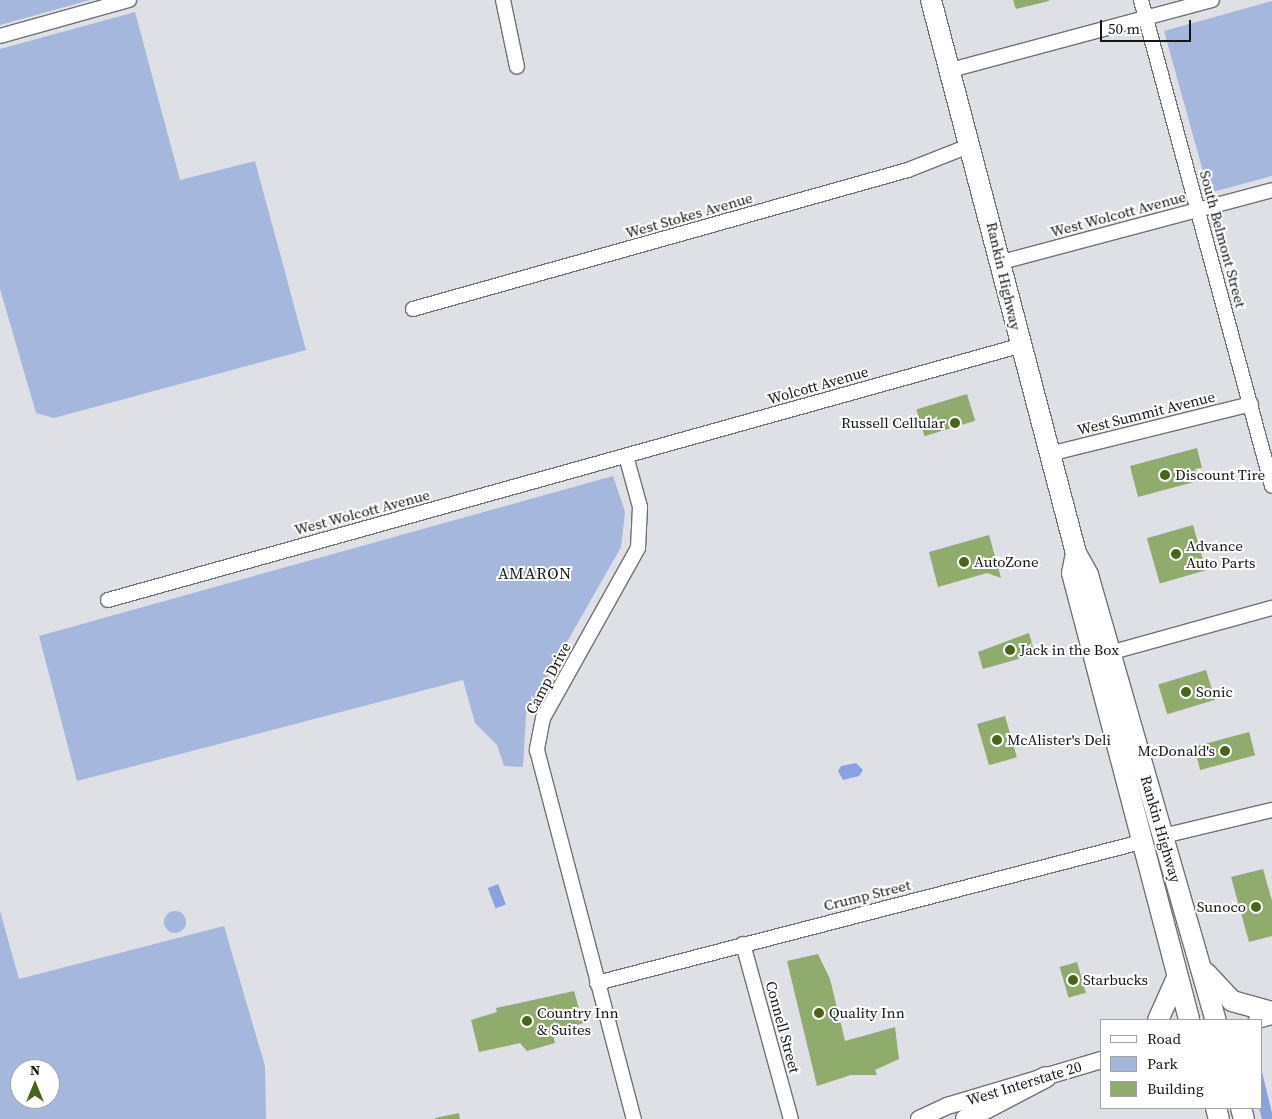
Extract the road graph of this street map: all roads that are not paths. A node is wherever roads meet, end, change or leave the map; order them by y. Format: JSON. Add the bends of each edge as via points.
{"nodes":[{"id":1,"x":128,"y":0,"type":"edge"},
{"id":2,"x":503,"y":0,"type":"edge"},
{"id":3,"x":932,"y":0,"type":"edge"},
{"id":4,"x":1141,"y":0,"type":"edge"},
{"id":5,"x":1212,"y":0,"type":"edge"},
{"id":6,"x":1145,"y":18,"type":"junction"},
{"id":7,"x":0,"y":36,"type":"edge"},
{"id":8,"x":517,"y":67,"type":"dead end"},
{"id":9,"x":951,"y":70,"type":"junction"},
{"id":10,"x":971,"y":145,"type":"junction"},
{"id":11,"x":1272,"y":190,"type":"edge"},
{"id":12,"x":1198,"y":209,"type":"junction"},
{"id":13,"x":1002,"y":262,"type":"junction"},
{"id":14,"x":413,"y":309,"type":"dead end"},
{"id":15,"x":1019,"y":346,"type":"junction"},
{"id":16,"x":1251,"y":404,"type":"junction"},
{"id":17,"x":1049,"y":454,"type":"junction"},
{"id":18,"x":626,"y":456,"type":"junction"},
{"id":19,"x":1272,"y":486,"type":"edge"},
{"id":20,"x":108,"y":600,"type":"dead end"},
{"id":21,"x":1272,"y":608,"type":"edge"},
{"id":22,"x":1102,"y":655,"type":"junction"},
{"id":23,"x":1115,"y":738,"type":"junction"},
{"id":24,"x":1272,"y":810,"type":"edge"},
{"id":25,"x":1163,"y":836,"type":"junction"},
{"id":26,"x":1141,"y":842,"type":"junction"},
{"id":27,"x":1192,"y":935,"type":"junction"},
{"id":28,"x":743,"y":944,"type":"junction"},
{"id":29,"x":1200,"y":963,"type":"junction"},
{"id":30,"x":1176,"y":980,"type":"junction"},
{"id":31,"x":599,"y":982,"type":"junction"},
{"id":32,"x":1272,"y":1012,"type":"edge"},
{"id":33,"x":1158,"y":1019,"type":"edge"},
{"id":34,"x":1189,"y":1019,"type":"edge"},
{"id":35,"x":1216,"y":1019,"type":"edge"},
{"id":36,"x":1100,"y":1060,"type":"edge"},
{"id":37,"x":1046,"y":1077,"type":"junction"},
{"id":38,"x":634,"y":1119,"type":"edge"},
{"id":39,"x":791,"y":1119,"type":"edge"},
{"id":40,"x":919,"y":1119,"type":"edge"},
{"id":41,"x":966,"y":1119,"type":"edge"}],
"edges":[{"from":1,"to":7,"type":"street"},
{"from":2,"to":8,"type":"street"},
{"from":3,"to":9,"type":"highway","name":"Rankin Highway"},
{"from":4,"to":6,"type":"street","name":"South Belmont Street"},
{"from":5,"to":6,"type":"street"},
{"from":6,"to":9,"type":"street"},
{"from":6,"to":12,"type":"street","name":"South Belmont Street"},
{"from":9,"to":10,"type":"highway","name":"Rankin Highway"},
{"from":10,"to":13,"type":"highway","name":"Rankin Highway"},
{"from":10,"to":14,"type":"street","name":"West Stokes Avenue","via":[[908,170]]},
{"from":11,"to":12,"type":"street","name":"West Wolcott Avenue"},
{"from":12,"to":13,"type":"street","name":"West Wolcott Avenue"},
{"from":12,"to":16,"type":"street","name":"South Belmont Street"},
{"from":13,"to":15,"type":"highway","name":"Rankin Highway"},
{"from":15,"to":17,"type":"highway","name":"Rankin Highway"},
{"from":15,"to":18,"type":"street","name":"Wolcott Avenue"},
{"from":16,"to":17,"type":"street","name":"West Summit Avenue"},
{"from":16,"to":19,"type":"street","name":"South Belmont Street"},
{"from":17,"to":22,"type":"highway","name":"Rankin Highway","via":[[1076,553],[1088,575]]},
{"from":18,"to":20,"type":"street","name":"West Wolcott Avenue"},
{"from":18,"to":31,"type":"street","name":"Camp Drive","via":[[640,507],[638,548],[543,718],[537,750]]},
{"from":21,"to":22,"type":"street"},
{"from":22,"to":23,"type":"highway","name":"Rankin Highway"},
{"from":22,"to":25,"type":"highway","name":"Rankin Highway"},
{"from":23,"to":25,"type":"highway","via":[[1131,753],[1152,826]]},
{"from":23,"to":26,"type":"highway","name":"Rankin Highway"},
{"from":24,"to":25,"type":"street"},
{"from":25,"to":27,"type":"highway","name":"Rankin Highway"},
{"from":26,"to":27,"type":"highway","via":[[1163,859],[1181,921]]},
{"from":26,"to":28,"type":"street","name":"Crump Street"},
{"from":26,"to":30,"type":"highway","name":"Rankin Highway"},
{"from":27,"to":29,"type":"highway","name":"Rankin Highway"},
{"from":28,"to":31,"type":"street","name":"Crump Street"},
{"from":28,"to":39,"type":"street","name":"Connell Street"},
{"from":29,"to":32,"type":"highway","via":[[1217,990],[1232,1001]]},
{"from":29,"to":35,"type":"highway","name":"Rankin Highway"},
{"from":30,"to":33,"type":"highway"},
{"from":30,"to":34,"type":"highway","name":"Rankin Highway"},
{"from":31,"to":38,"type":"street","name":"Camp Drive"},
{"from":36,"to":37,"type":"main road","name":"West Interstate 20"},
{"from":37,"to":40,"type":"main road","name":"West Interstate 20"},
{"from":37,"to":41,"type":"highway"}]}
